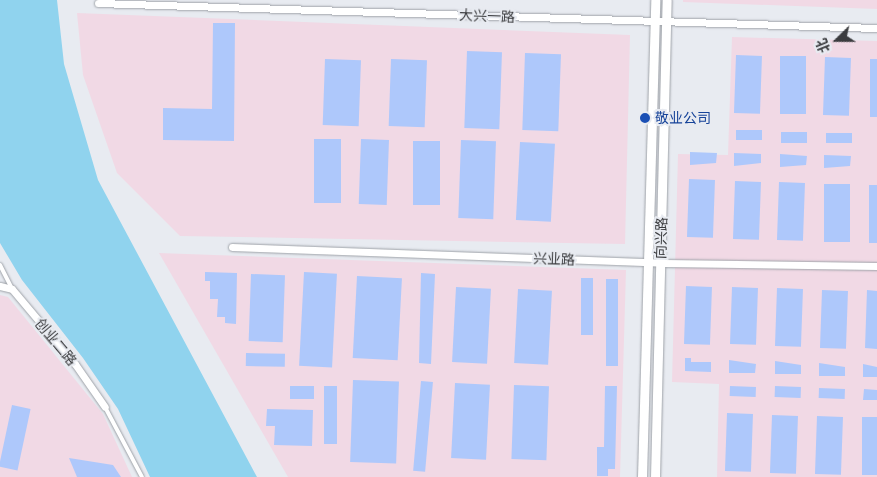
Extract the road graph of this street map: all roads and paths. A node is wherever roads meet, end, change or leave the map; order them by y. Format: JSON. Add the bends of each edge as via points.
{"nodes":[{"id":1,"x":655,"y":0,"type":"edge"},
{"id":2,"x":667,"y":0,"type":"edge"},
{"id":3,"x":98,"y":4,"type":"dead end"},
{"id":4,"x":654,"y":21,"type":"junction"},
{"id":5,"x":667,"y":21,"type":"junction"},
{"id":6,"x":877,"y":28,"type":"edge"},
{"id":7,"x":232,"y":247,"type":"dead end"},
{"id":8,"x":648,"y":262,"type":"junction"},
{"id":9,"x":660,"y":262,"type":"junction"},
{"id":10,"x":0,"y":265,"type":"edge"},
{"id":11,"x":877,"y":266,"type":"edge"},
{"id":12,"x":0,"y":286,"type":"edge"},
{"id":13,"x":12,"y":289,"type":"junction"},
{"id":14,"x":105,"y":407,"type":"joint"},
{"id":15,"x":142,"y":477,"type":"edge"},
{"id":16,"x":642,"y":477,"type":"edge"},
{"id":17,"x":655,"y":477,"type":"edge"}],
"edges":[{"from":1,"to":4,"type":"street","name":"向兴路"},
{"from":2,"to":5,"type":"street","name":"向兴路"},
{"from":3,"to":4,"type":"street","name":"大兴一路"},
{"from":4,"to":5,"type":"street","name":"大兴一路"},
{"from":4,"to":8,"type":"street","name":"向兴路"},
{"from":5,"to":6,"type":"street","name":"大兴一路"},
{"from":5,"to":9,"type":"street","name":"向兴路"},
{"from":7,"to":8,"type":"street","name":"兴业路"},
{"from":8,"to":9,"type":"street","name":"兴业路"},
{"from":8,"to":16,"type":"street","name":"向兴路"},
{"from":9,"to":11,"type":"street","name":"兴业路"},
{"from":9,"to":17,"type":"street","name":"向兴路"},
{"from":10,"to":13,"type":"lane"},
{"from":12,"to":13,"type":"street"},
{"from":13,"to":14,"type":"street","name":"创业二路","via":[[75,364]]},
{"from":14,"to":15,"type":"lane"}]}
